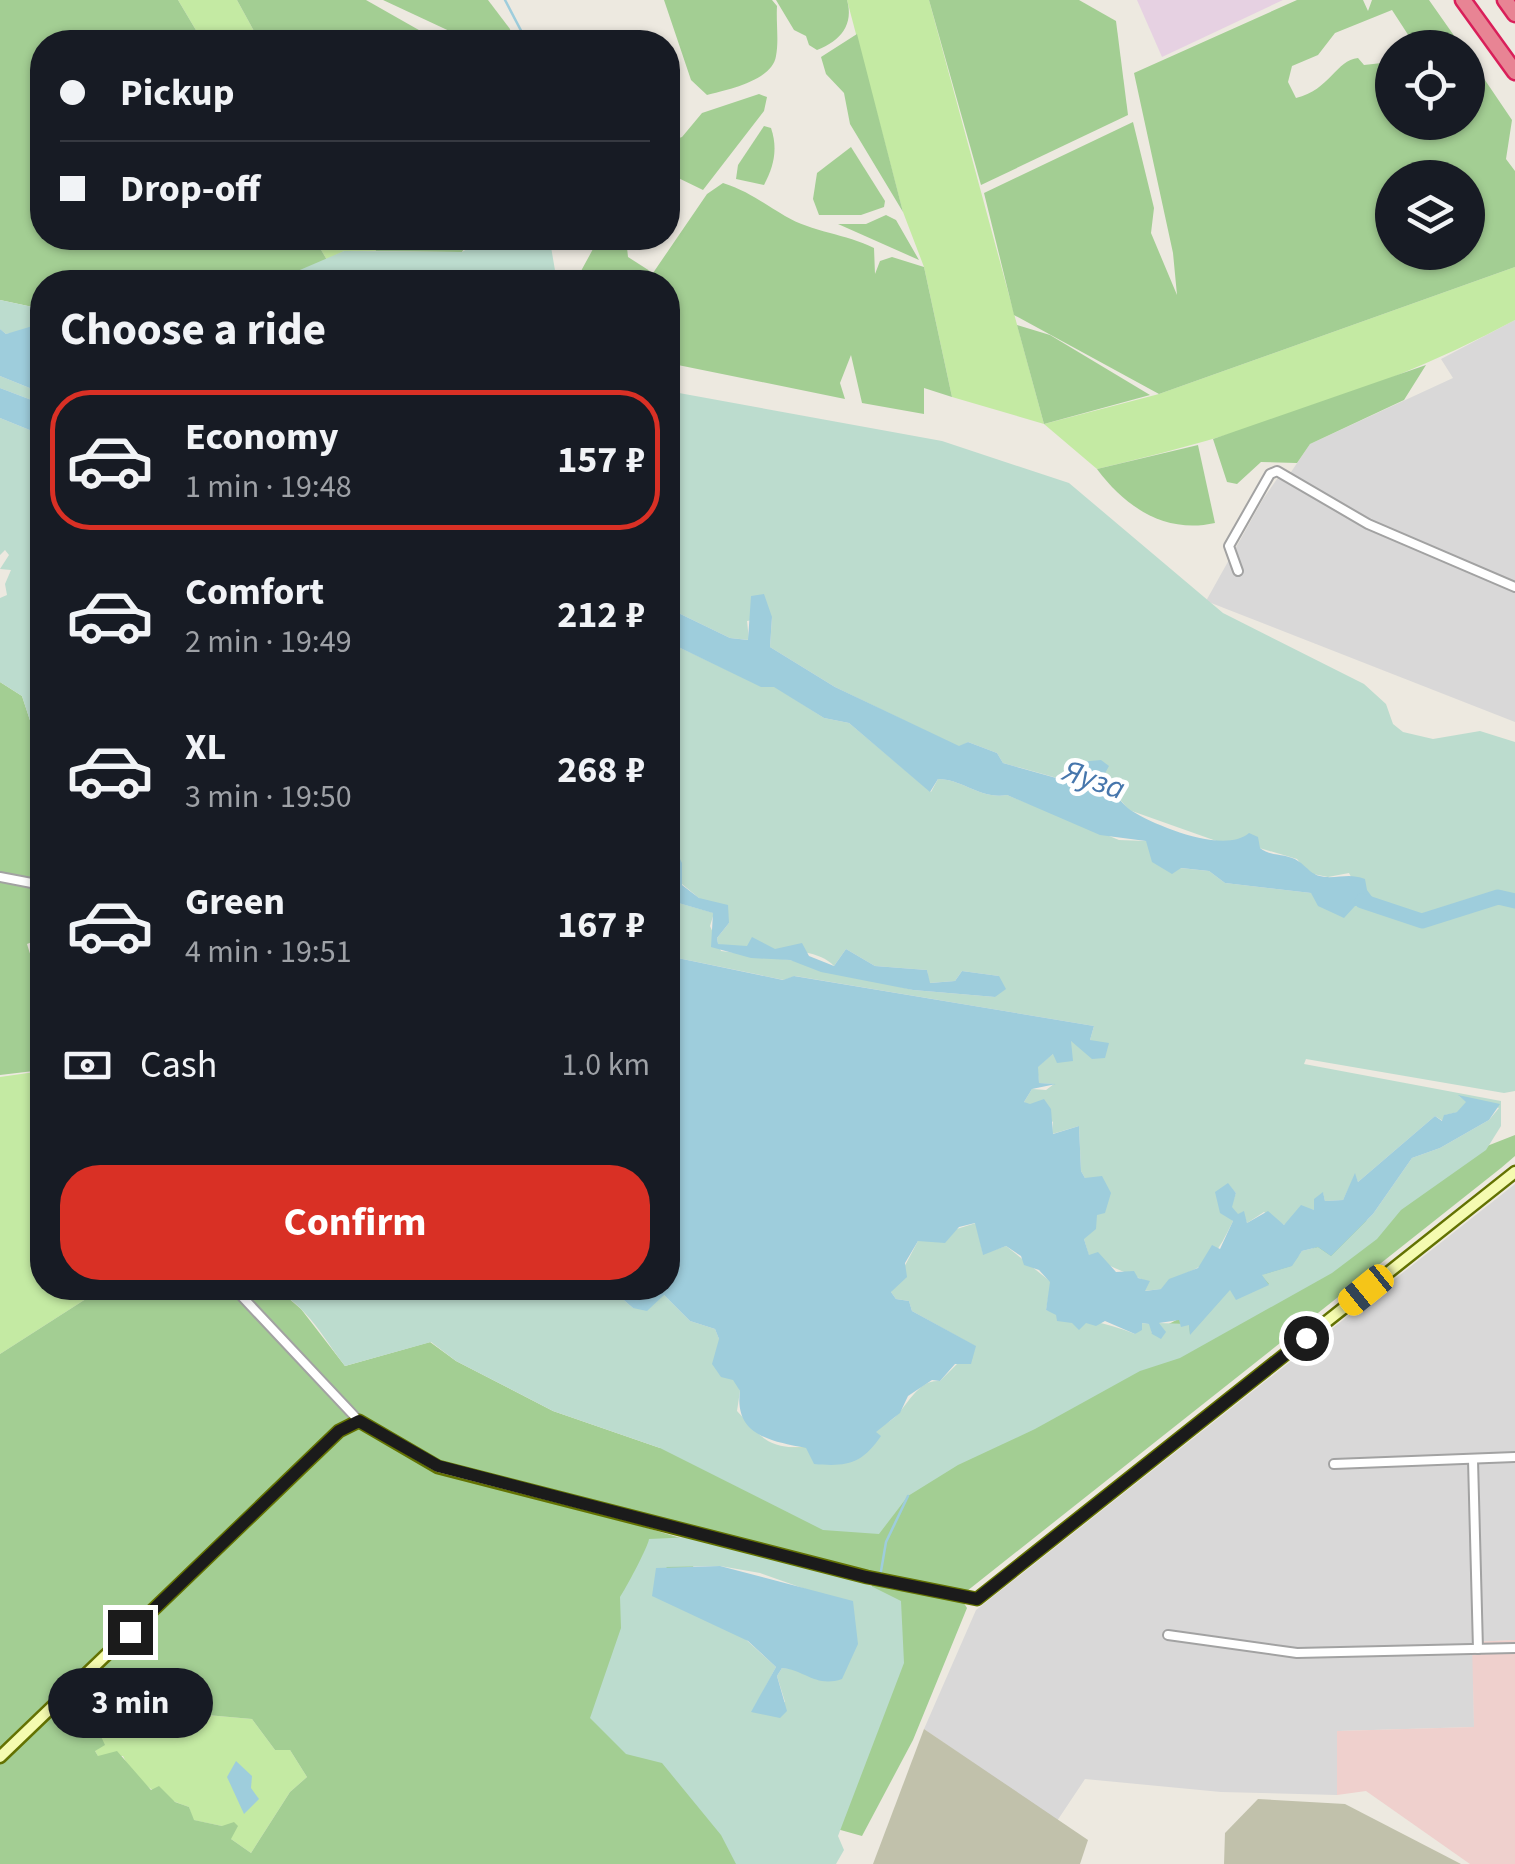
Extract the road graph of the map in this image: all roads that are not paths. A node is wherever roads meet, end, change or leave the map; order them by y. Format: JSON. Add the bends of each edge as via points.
{"nodes":[{"id":1,"x":1463,"y":0,"type":"edge"},
{"id":2,"x":1505,"y":0,"type":"edge"},
{"id":3,"x":1515,"y":14,"type":"edge"},
{"id":4,"x":1515,"y":72,"type":"edge"},
{"id":5,"x":1238,"y":571,"type":"dead end"},
{"id":6,"x":1515,"y":587,"type":"edge"},
{"id":7,"x":0,"y":877,"type":"edge"},
{"id":8,"x":30,"y":883,"type":"edge"},
{"id":9,"x":1515,"y":1172,"type":"edge"},
{"id":10,"x":245,"y":1300,"type":"edge"},
{"id":11,"x":359,"y":1421,"type":"junction"},
{"id":12,"x":1515,"y":1457,"type":"edge"},
{"id":13,"x":1473,"y":1460,"type":"junction"},
{"id":14,"x":1334,"y":1464,"type":"dead end"},
{"id":15,"x":1168,"y":1635,"type":"dead end"},
{"id":16,"x":1515,"y":1648,"type":"edge"},
{"id":17,"x":1478,"y":1649,"type":"junction"},
{"id":18,"x":0,"y":1757,"type":"edge"}],
"edges":[{"from":1,"to":4,"type":"highway"},
{"from":2,"to":3,"type":"highway"},
{"from":5,"to":6,"type":"street","via":[[1230,546],[1270,474],[1278,471],[1368,524]]},
{"from":7,"to":8,"type":"street"},
{"from":9,"to":11,"type":"street","via":[[977,1599],[894,1584],[438,1466]]},
{"from":10,"to":11,"type":"street"},
{"from":11,"to":18,"type":"street","via":[[339,1431]]},
{"from":12,"to":13,"type":"street"},
{"from":13,"to":14,"type":"street"},
{"from":13,"to":17,"type":"street"},
{"from":15,"to":17,"type":"street","via":[[1297,1653]]},
{"from":16,"to":17,"type":"street"}]}
